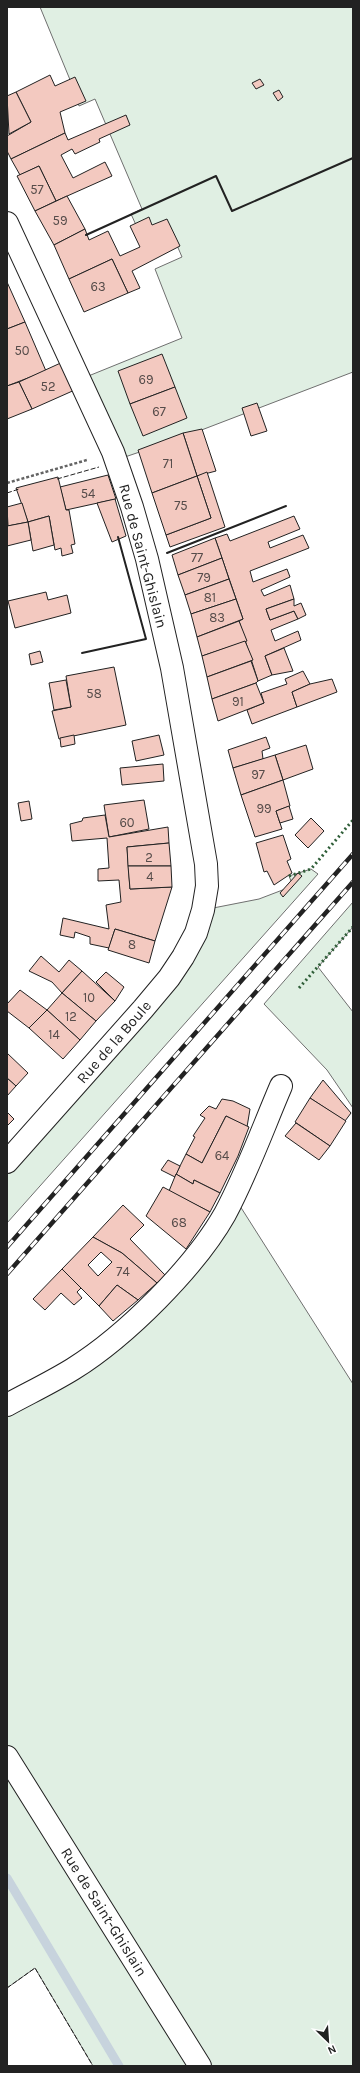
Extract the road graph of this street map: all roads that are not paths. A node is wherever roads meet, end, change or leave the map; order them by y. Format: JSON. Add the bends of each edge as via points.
{"nodes":[{"id":1,"x":7,"y":223,"type":"edge"},
{"id":2,"x":203,"y":910,"type":"joint"},
{"id":3,"x":281,"y":1086,"type":"dead end"},
{"id":4,"x":7,"y":1162,"type":"edge"},
{"id":5,"x":7,"y":1406,"type":"edge"},
{"id":6,"x":7,"y":1757,"type":"edge"},
{"id":7,"x":200,"y":2066,"type":"edge"}],
"edges":[{"from":1,"to":2,"type":"street","name":"Rue de Saint-Ghislain","via":[[114,452],[147,559],[172,668],[206,864],[207,886]]},
{"from":2,"to":4,"type":"street","name":"Rue de la Boule","via":[[196,933],[169,978]]},
{"from":3,"to":5,"type":"street","via":[[225,1213],[203,1247],[163,1292],[125,1329],[74,1368]]},
{"from":6,"to":7,"type":"street","name":"Rue de Saint-Ghislain"}]}
